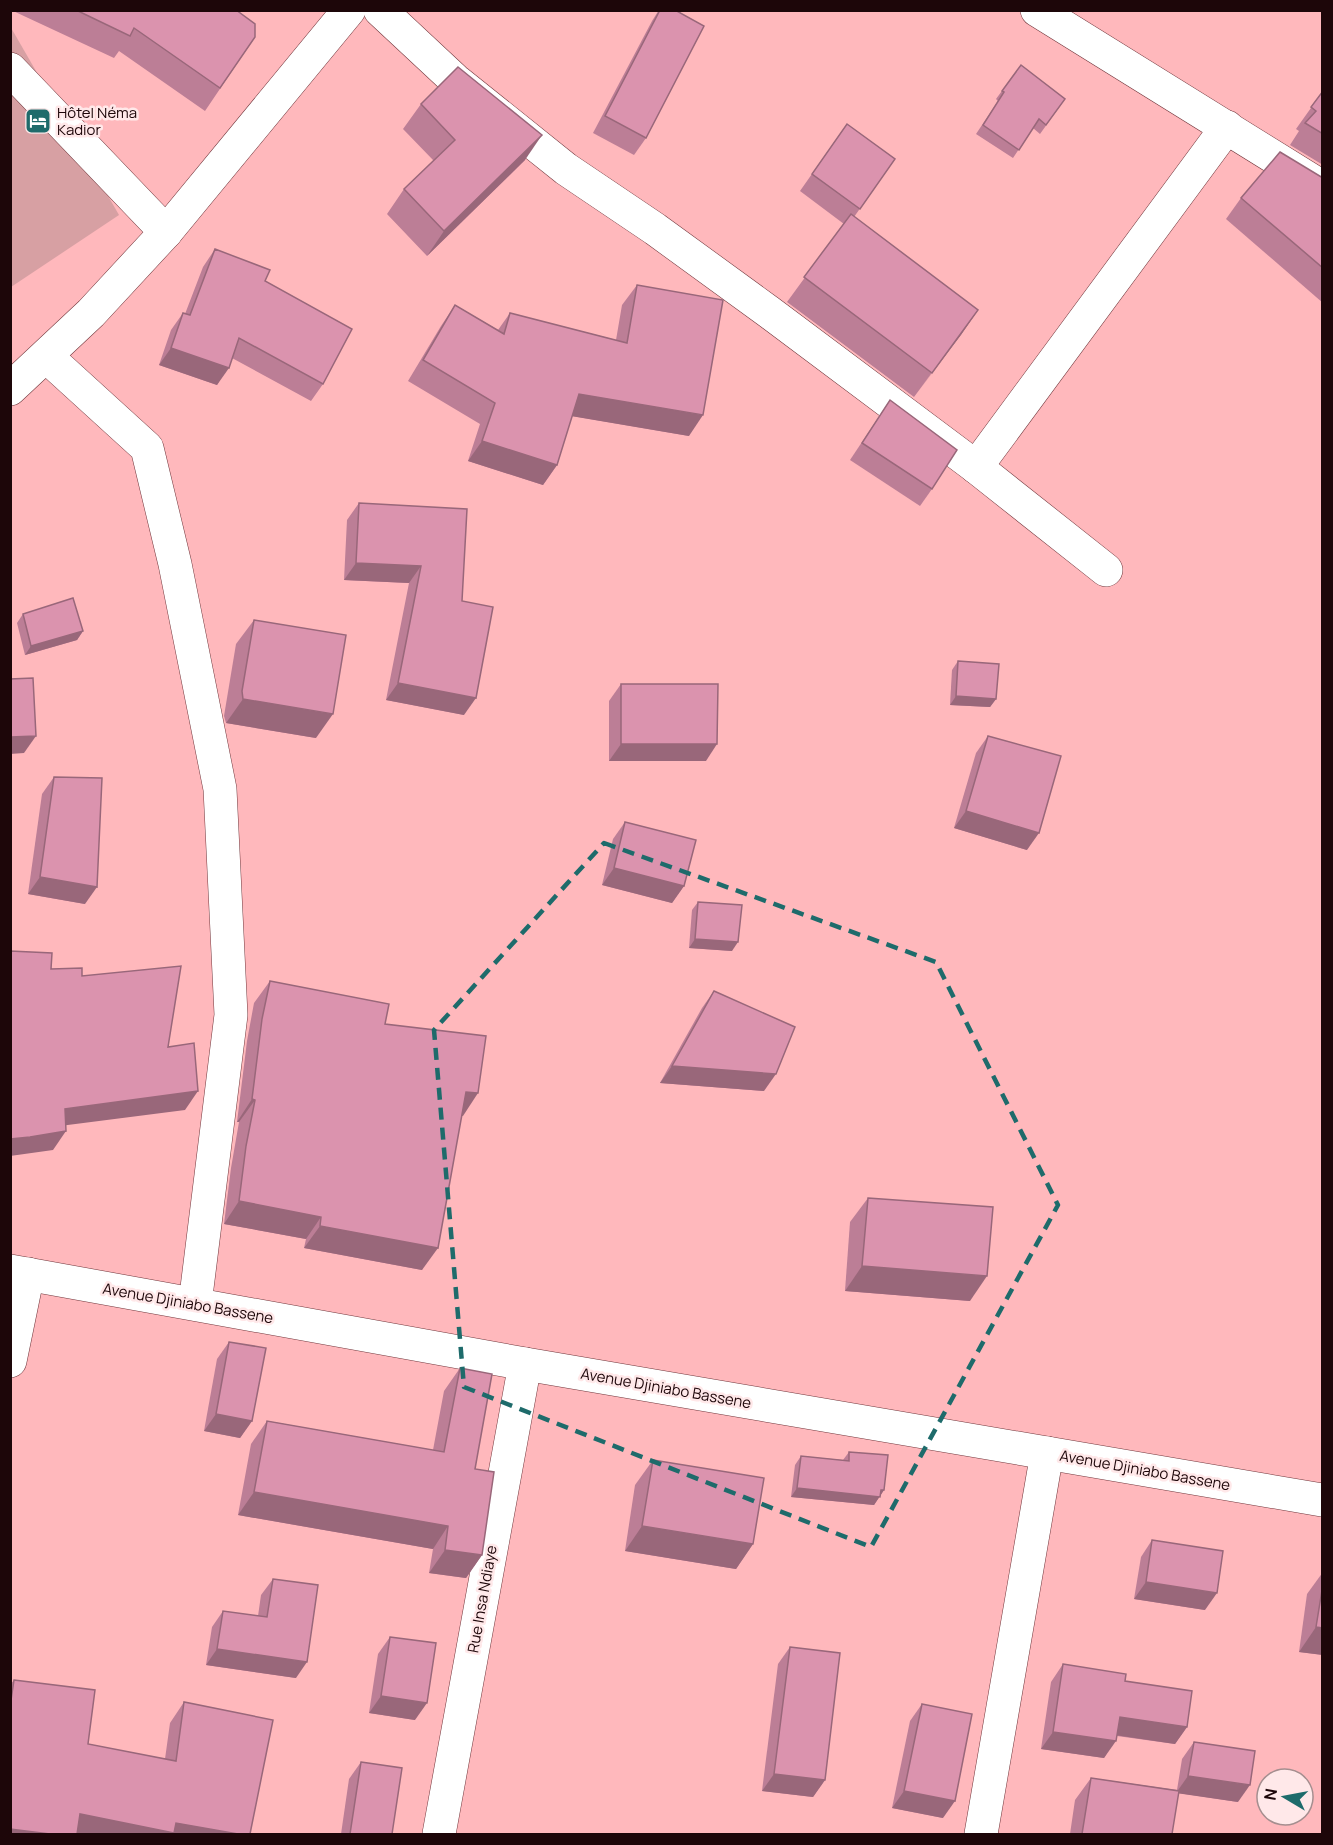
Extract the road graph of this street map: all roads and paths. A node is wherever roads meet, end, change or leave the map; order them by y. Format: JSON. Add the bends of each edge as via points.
{"nodes":[{"id":1,"x":349,"y":10,"type":"edge"},
{"id":2,"x":380,"y":10,"type":"edge"},
{"id":3,"x":1037,"y":10,"type":"edge"},
{"id":4,"x":10,"y":69,"type":"edge"},
{"id":5,"x":1227,"y":127,"type":"junction"},
{"id":6,"x":1323,"y":187,"type":"edge"},
{"id":7,"x":166,"y":232,"type":"junction"},
{"id":8,"x":46,"y":356,"type":"junction"},
{"id":9,"x":10,"y":389,"type":"edge"},
{"id":10,"x":976,"y":467,"type":"junction"},
{"id":11,"x":1106,"y":570,"type":"dead end"},
{"id":12,"x":19,"y":1273,"type":"edge"},
{"id":13,"x":195,"y":1305,"type":"junction"},
{"id":14,"x":10,"y":1361,"type":"edge"},
{"id":15,"x":525,"y":1364,"type":"junction"},
{"id":16,"x":1047,"y":1453,"type":"junction"},
{"id":17,"x":1323,"y":1500,"type":"edge"},
{"id":18,"x":439,"y":1834,"type":"edge"},
{"id":19,"x":981,"y":1834,"type":"edge"}],
"edges":[{"from":1,"to":7,"type":"street"},
{"from":2,"to":10,"type":"street","via":[[455,80],[566,169],[655,229]]},
{"from":3,"to":5,"type":"street"},
{"from":4,"to":7,"type":"street"},
{"from":5,"to":6,"type":"street"},
{"from":5,"to":10,"type":"street"},
{"from":7,"to":8,"type":"street"},
{"from":8,"to":9,"type":"street"},
{"from":8,"to":13,"type":"street","via":[[147,448],[175,564],[220,789],[231,1015]]},
{"from":10,"to":11,"type":"street"},
{"from":12,"to":13,"type":"street","name":"Avenue Djiniabo Bassene"},
{"from":12,"to":14,"type":"street"},
{"from":13,"to":15,"type":"street","name":"Avenue Djiniabo Bassene"},
{"from":15,"to":16,"type":"street","name":"Avenue Djiniabo Bassene"},
{"from":15,"to":18,"type":"street","name":"Rue Insa Ndiaye"},
{"from":16,"to":17,"type":"street","name":"Avenue Djiniabo Bassene"},
{"from":16,"to":19,"type":"street"}]}
